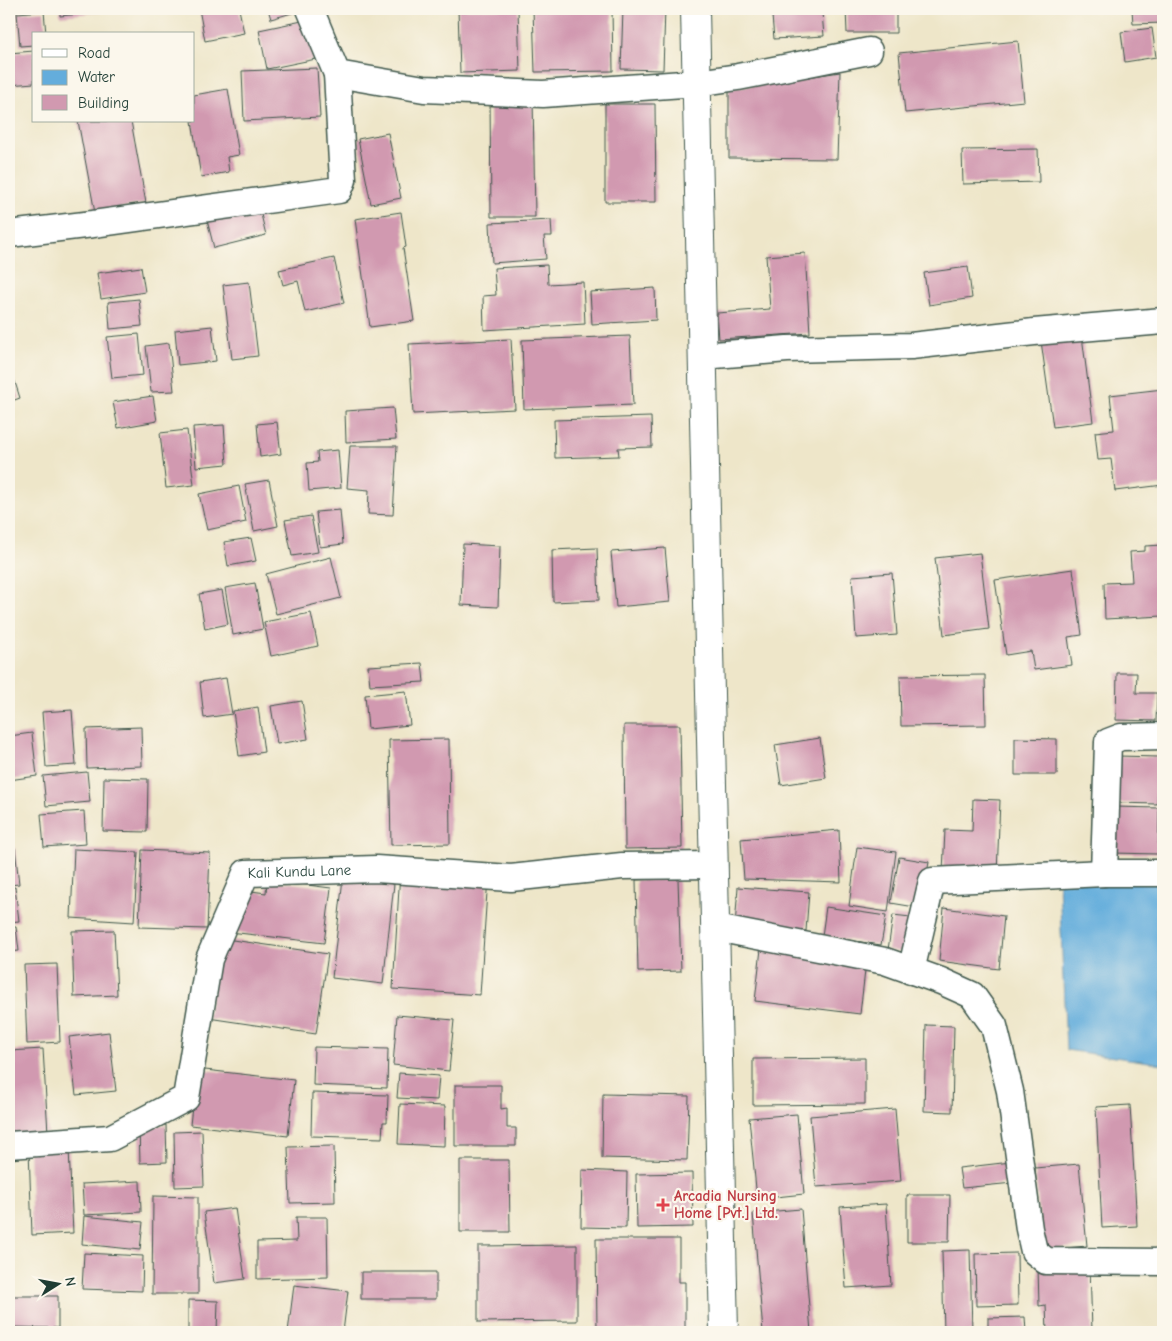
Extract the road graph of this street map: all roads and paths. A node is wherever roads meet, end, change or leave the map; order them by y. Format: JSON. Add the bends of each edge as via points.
{"nodes":[{"id":1,"x":310,"y":9,"type":"edge"},
{"id":2,"x":695,"y":9,"type":"edge"},
{"id":3,"x":869,"y":51,"type":"dead end"},
{"id":4,"x":337,"y":74,"type":"junction"},
{"id":5,"x":697,"y":82,"type":"junction"},
{"id":6,"x":9,"y":234,"type":"edge"},
{"id":7,"x":1163,"y":321,"type":"edge"},
{"id":8,"x":703,"y":356,"type":"junction"},
{"id":9,"x":1163,"y":736,"type":"edge"},
{"id":10,"x":714,"y":865,"type":"junction"},
{"id":11,"x":1163,"y":872,"type":"edge"},
{"id":12,"x":1104,"y":873,"type":"junction"},
{"id":13,"x":716,"y":928,"type":"junction"},
{"id":14,"x":911,"y":971,"type":"junction"},
{"id":15,"x":9,"y":1145,"type":"edge"},
{"id":16,"x":1163,"y":1262,"type":"edge"},
{"id":17,"x":724,"y":1332,"type":"edge"}],
"edges":[{"from":1,"to":4,"type":"street"},
{"from":2,"to":5,"type":"main road"},
{"from":3,"to":5,"type":"street"},
{"from":4,"to":5,"type":"street","via":[[424,90],[543,94]]},
{"from":4,"to":6,"type":"street","via":[[343,180],[339,190]]},
{"from":5,"to":8,"type":"main road"},
{"from":7,"to":8,"type":"street","via":[[911,346],[787,349]]},
{"from":8,"to":10,"type":"main road"},
{"from":9,"to":12,"type":"street","via":[[1120,737],[1108,742]]},
{"from":10,"to":13,"type":"main road"},
{"from":10,"to":15,"type":"street","name":"Kali Kundu Lane","via":[[622,866],[511,878],[376,869],[246,873],[209,960],[186,1098],[110,1138]]},
{"from":11,"to":12,"type":"street"},
{"from":12,"to":14,"type":"street","via":[[932,881]]},
{"from":13,"to":14,"type":"street","via":[[885,961]]},
{"from":13,"to":17,"type":"main road"},
{"from":14,"to":16,"type":"street","via":[[972,995],[994,1026],[1010,1091],[1034,1251],[1046,1261]]}]}
